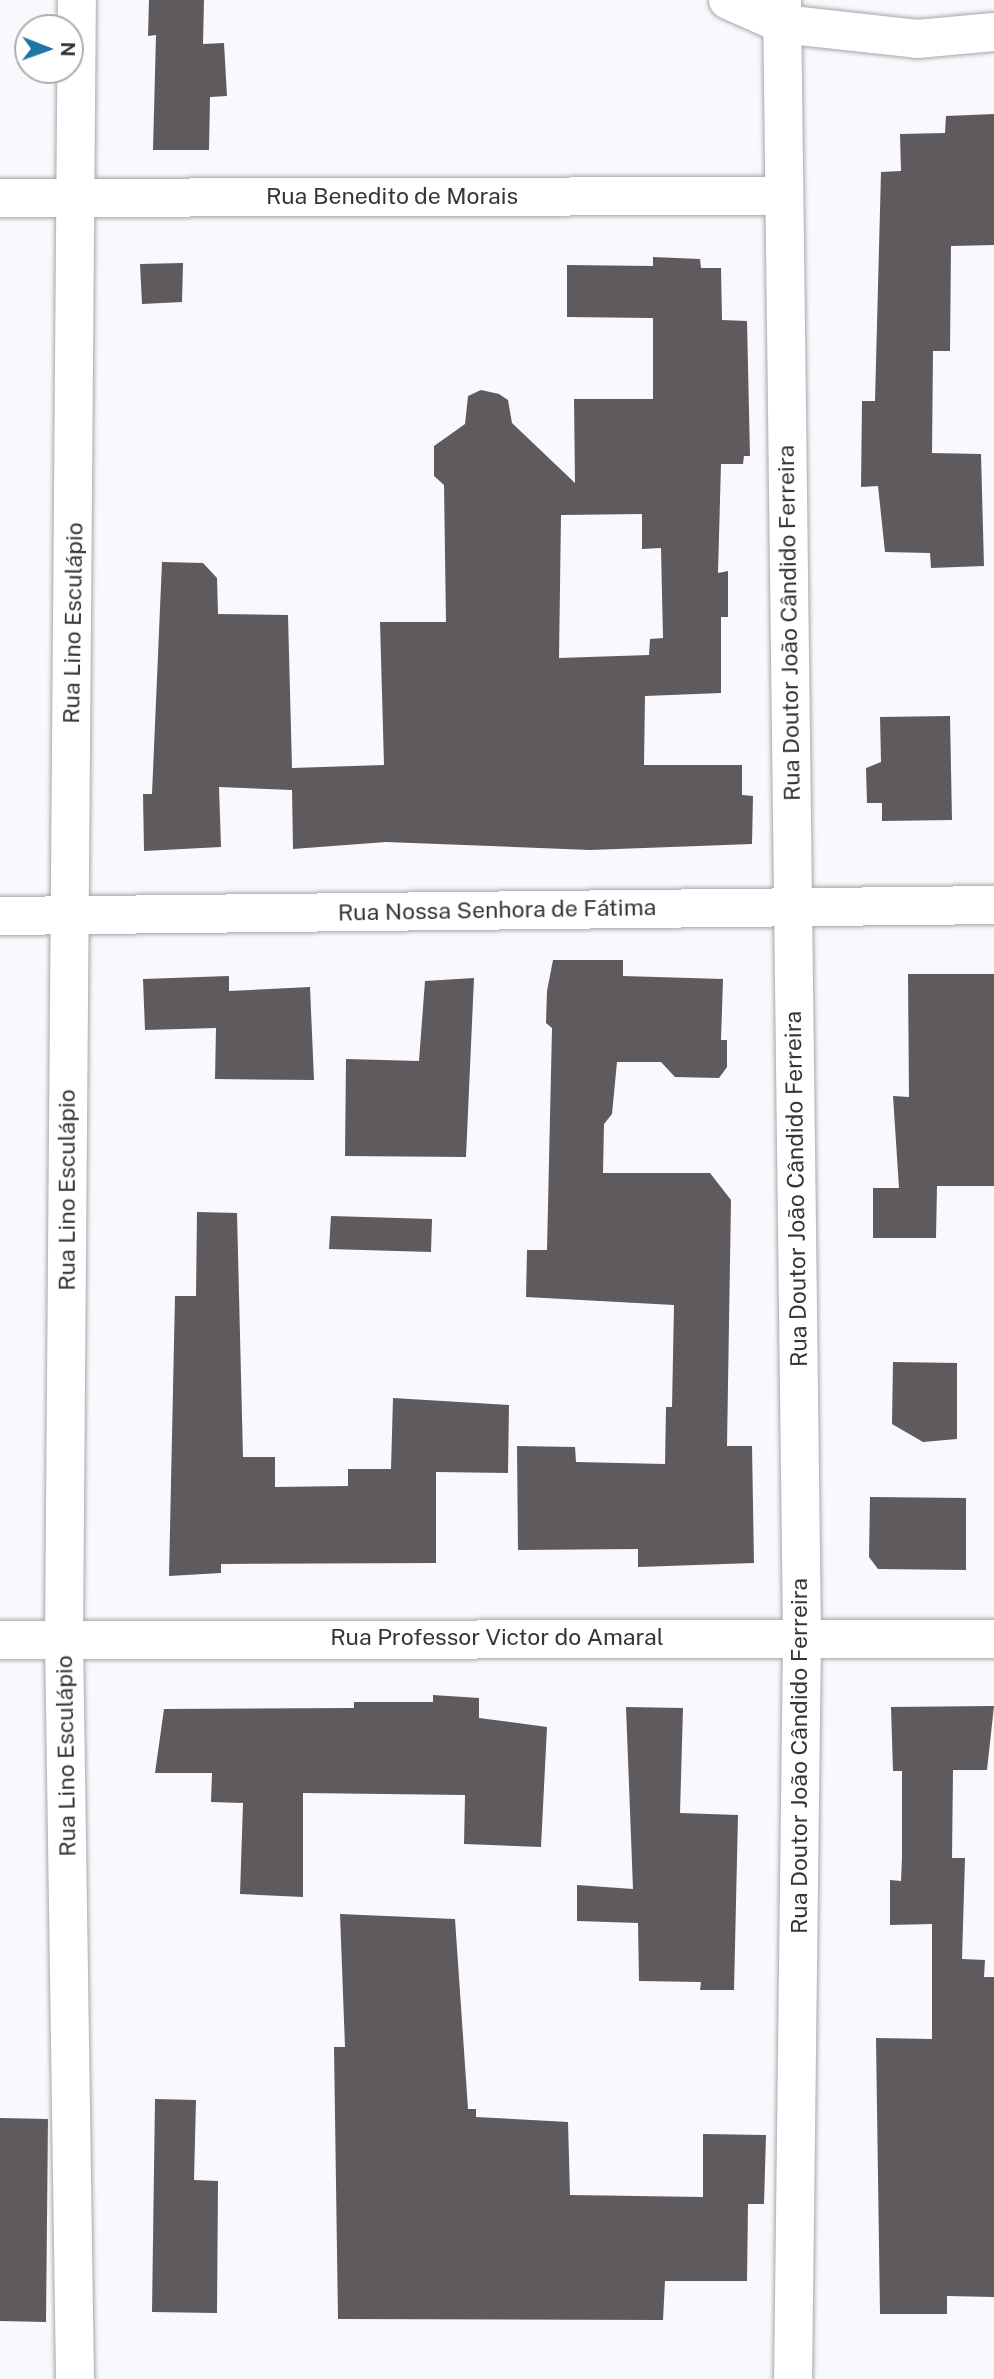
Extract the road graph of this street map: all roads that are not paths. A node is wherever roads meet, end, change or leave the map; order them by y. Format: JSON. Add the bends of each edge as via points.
{"nodes":[{"id":1,"x":77,"y":0,"type":"edge"},
{"id":2,"x":728,"y":0,"type":"edge"},
{"id":3,"x":782,"y":12,"type":"edge"},
{"id":4,"x":994,"y":32,"type":"edge"},
{"id":5,"x":784,"y":196,"type":"junction"},
{"id":6,"x":79,"y":197,"type":"junction"},
{"id":7,"x":0,"y":198,"type":"edge"},
{"id":8,"x":994,"y":905,"type":"edge"},
{"id":9,"x":793,"y":906,"type":"junction"},
{"id":10,"x":69,"y":915,"type":"junction"},
{"id":11,"x":0,"y":916,"type":"edge"},
{"id":12,"x":802,"y":1636,"type":"junction"},
{"id":13,"x":64,"y":1638,"type":"junction"},
{"id":14,"x":994,"y":1639,"type":"edge"},
{"id":15,"x":0,"y":1640,"type":"edge"},
{"id":16,"x":75,"y":2379,"type":"edge"},
{"id":17,"x":793,"y":2379,"type":"edge"}],
"edges":[{"from":1,"to":6,"type":"street","name":"Rua Lino Esculápio"},
{"from":2,"to":3,"type":"street"},
{"from":3,"to":4,"type":"street","via":[[917,39]]},
{"from":3,"to":5,"type":"street","name":"Rua Doutor João Cândido Ferreira"},
{"from":5,"to":6,"type":"street","name":"Rua Benedito de Morais"},
{"from":5,"to":9,"type":"street","name":"Rua Doutor João Cândido Ferreira"},
{"from":6,"to":7,"type":"street","name":"Rua Benedito de Morais"},
{"from":6,"to":10,"type":"street","name":"Rua Lino Esculápio"},
{"from":8,"to":9,"type":"street","name":"Rua Nossa Senhora de Fátima"},
{"from":9,"to":10,"type":"street","name":"Rua Nossa Senhora de Fátima"},
{"from":9,"to":12,"type":"street","name":"Rua Doutor João Cândido Ferreira"},
{"from":10,"to":11,"type":"street","name":"Rua Nossa Senhora de Fátima"},
{"from":10,"to":13,"type":"street","name":"Rua Lino Esculápio"},
{"from":12,"to":13,"type":"street","name":"Rua Professor Victor do Amaral"},
{"from":12,"to":14,"type":"street","name":"Rua Professor Victor do Amaral"},
{"from":12,"to":17,"type":"street","name":"Rua Doutor João Cândido Ferreira"},
{"from":13,"to":15,"type":"street","name":"Rua Professor Victor do Amaral"},
{"from":13,"to":16,"type":"street","name":"Rua Lino Esculápio"}]}
